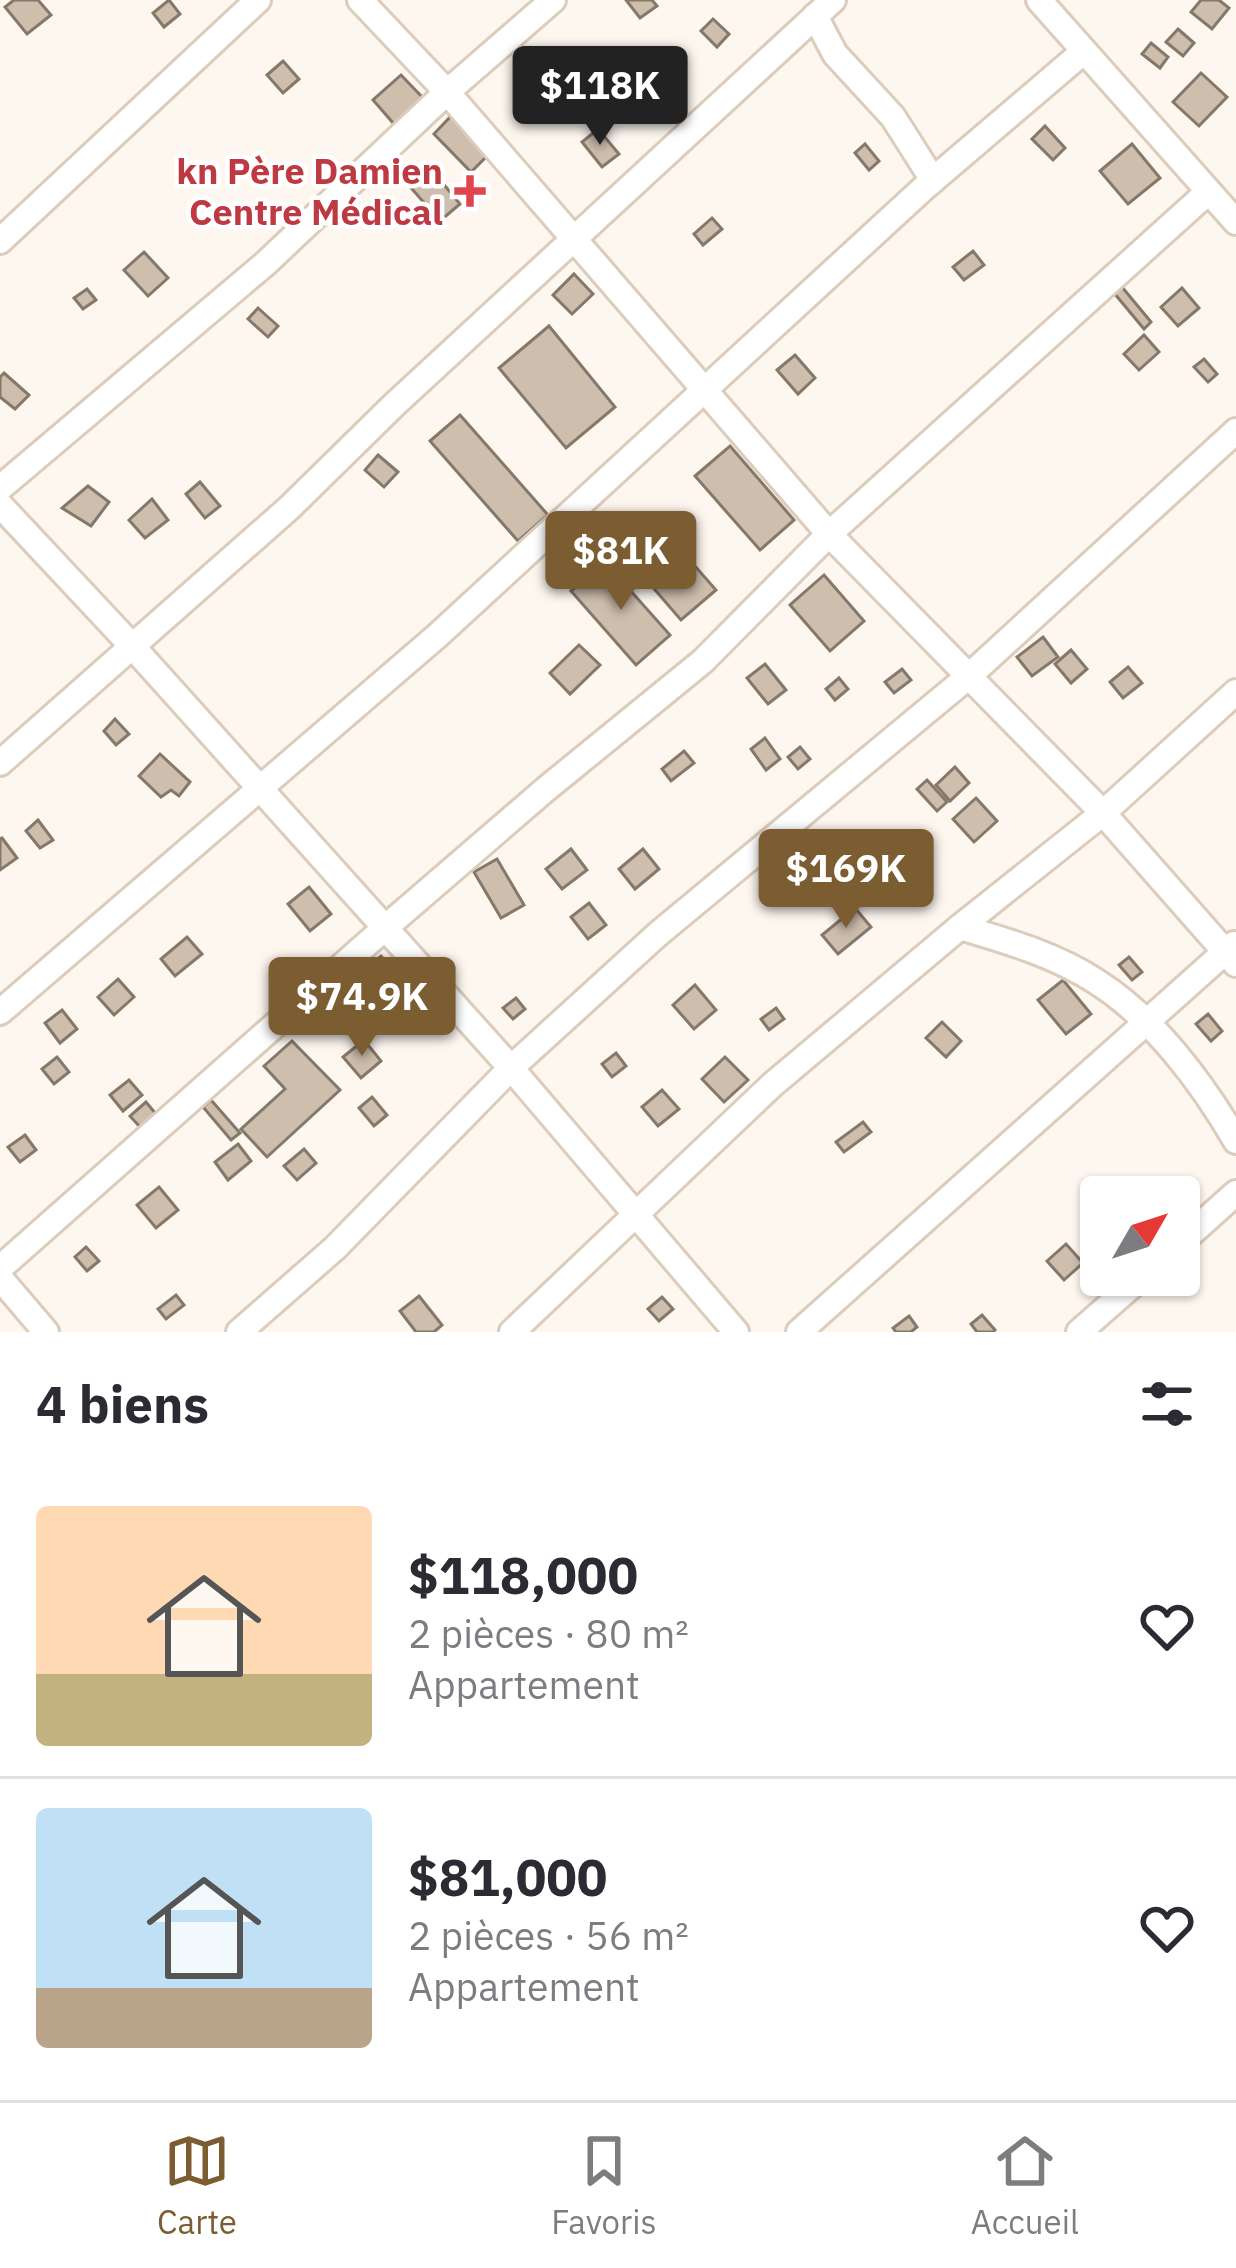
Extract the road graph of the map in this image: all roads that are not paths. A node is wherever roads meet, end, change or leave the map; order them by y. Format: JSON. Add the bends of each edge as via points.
{"nodes":[{"id":1,"x":258,"y":0,"type":"edge"},
{"id":2,"x":360,"y":0,"type":"edge"},
{"id":3,"x":553,"y":0,"type":"edge"},
{"id":4,"x":1039,"y":0,"type":"edge"},
{"id":5,"x":824,"y":8,"type":"edge"},
{"id":6,"x":1083,"y":52,"type":"junction"},
{"id":7,"x":447,"y":92,"type":"junction"},
{"id":8,"x":933,"y":181,"type":"junction"},
{"id":9,"x":1208,"y":192,"type":"junction"},
{"id":10,"x":1236,"y":222,"type":"edge"},
{"id":11,"x":575,"y":239,"type":"junction"},
{"id":12,"x":0,"y":241,"type":"edge"},
{"id":13,"x":704,"y":388,"type":"junction"},
{"id":14,"x":1236,"y":431,"type":"edge"},
{"id":15,"x":0,"y":488,"type":"edge"},
{"id":16,"x":0,"y":505,"type":"edge"},
{"id":17,"x":829,"y":534,"type":"junction"},
{"id":18,"x":133,"y":647,"type":"junction"},
{"id":19,"x":968,"y":676,"type":"junction"},
{"id":20,"x":1236,"y":692,"type":"edge"},
{"id":21,"x":0,"y":763,"type":"edge"},
{"id":22,"x":260,"y":788,"type":"junction"},
{"id":23,"x":1102,"y":813,"type":"junction"},
{"id":24,"x":386,"y":927,"type":"junction"},
{"id":25,"x":960,"y":927,"type":"junction"},
{"id":26,"x":1232,"y":953,"type":"edge"},
{"id":27,"x":0,"y":1012,"type":"edge"},
{"id":28,"x":1148,"y":1022,"type":"junction"},
{"id":29,"x":511,"y":1068,"type":"junction"},
{"id":30,"x":1236,"y":1141,"type":"edge"},
{"id":31,"x":1236,"y":1193,"type":"edge"},
{"id":32,"x":634,"y":1214,"type":"junction"},
{"id":33,"x":1200,"y":1225,"type":"edge"},
{"id":34,"x":0,"y":1268,"type":"edge"},
{"id":35,"x":0,"y":1278,"type":"edge"},
{"id":36,"x":1120,"y":1296,"type":"edge"},
{"id":37,"x":46,"y":1332,"type":"edge"},
{"id":38,"x":239,"y":1332,"type":"edge"},
{"id":39,"x":512,"y":1332,"type":"edge"},
{"id":40,"x":736,"y":1332,"type":"edge"},
{"id":41,"x":799,"y":1332,"type":"edge"},
{"id":42,"x":1079,"y":1332,"type":"edge"}],
"edges":[{"from":1,"to":12,"type":"street"},
{"from":2,"to":7,"type":"street"},
{"from":3,"to":7,"type":"street"},
{"from":4,"to":6,"type":"street"},
{"from":5,"to":8,"type":"street","via":[[835,54],[893,117]]},
{"from":5,"to":11,"type":"street"},
{"from":6,"to":8,"type":"street"},
{"from":6,"to":9,"type":"street"},
{"from":7,"to":11,"type":"street"},
{"from":7,"to":15,"type":"street","via":[[266,263]]},
{"from":8,"to":13,"type":"street"},
{"from":9,"to":10,"type":"street"},
{"from":9,"to":17,"type":"street"},
{"from":11,"to":13,"type":"street"},
{"from":11,"to":18,"type":"street"},
{"from":13,"to":17,"type":"street"},
{"from":13,"to":22,"type":"street"},
{"from":14,"to":19,"type":"street"},
{"from":16,"to":18,"type":"street"},
{"from":17,"to":19,"type":"street"},
{"from":17,"to":24,"type":"street","via":[[703,661]]},
{"from":18,"to":21,"type":"street"},
{"from":18,"to":22,"type":"street"},
{"from":19,"to":23,"type":"street"},
{"from":19,"to":29,"type":"street","via":[[658,934]]},
{"from":20,"to":23,"type":"street"},
{"from":22,"to":24,"type":"street"},
{"from":22,"to":27,"type":"street"},
{"from":23,"to":25,"type":"street"},
{"from":23,"to":26,"type":"street"},
{"from":24,"to":29,"type":"street"},
{"from":24,"to":34,"type":"street"},
{"from":25,"to":28,"type":"street","via":[[1020,944],[1097,982]]},
{"from":25,"to":32,"type":"street"},
{"from":26,"to":28,"type":"street"},
{"from":28,"to":30,"type":"street"},
{"from":28,"to":41,"type":"street"},
{"from":29,"to":32,"type":"street"},
{"from":29,"to":38,"type":"street","via":[[335,1248]]},
{"from":31,"to":33,"type":"street"},
{"from":32,"to":39,"type":"street"},
{"from":32,"to":40,"type":"street"},
{"from":35,"to":37,"type":"street"},
{"from":36,"to":42,"type":"street"}]}
